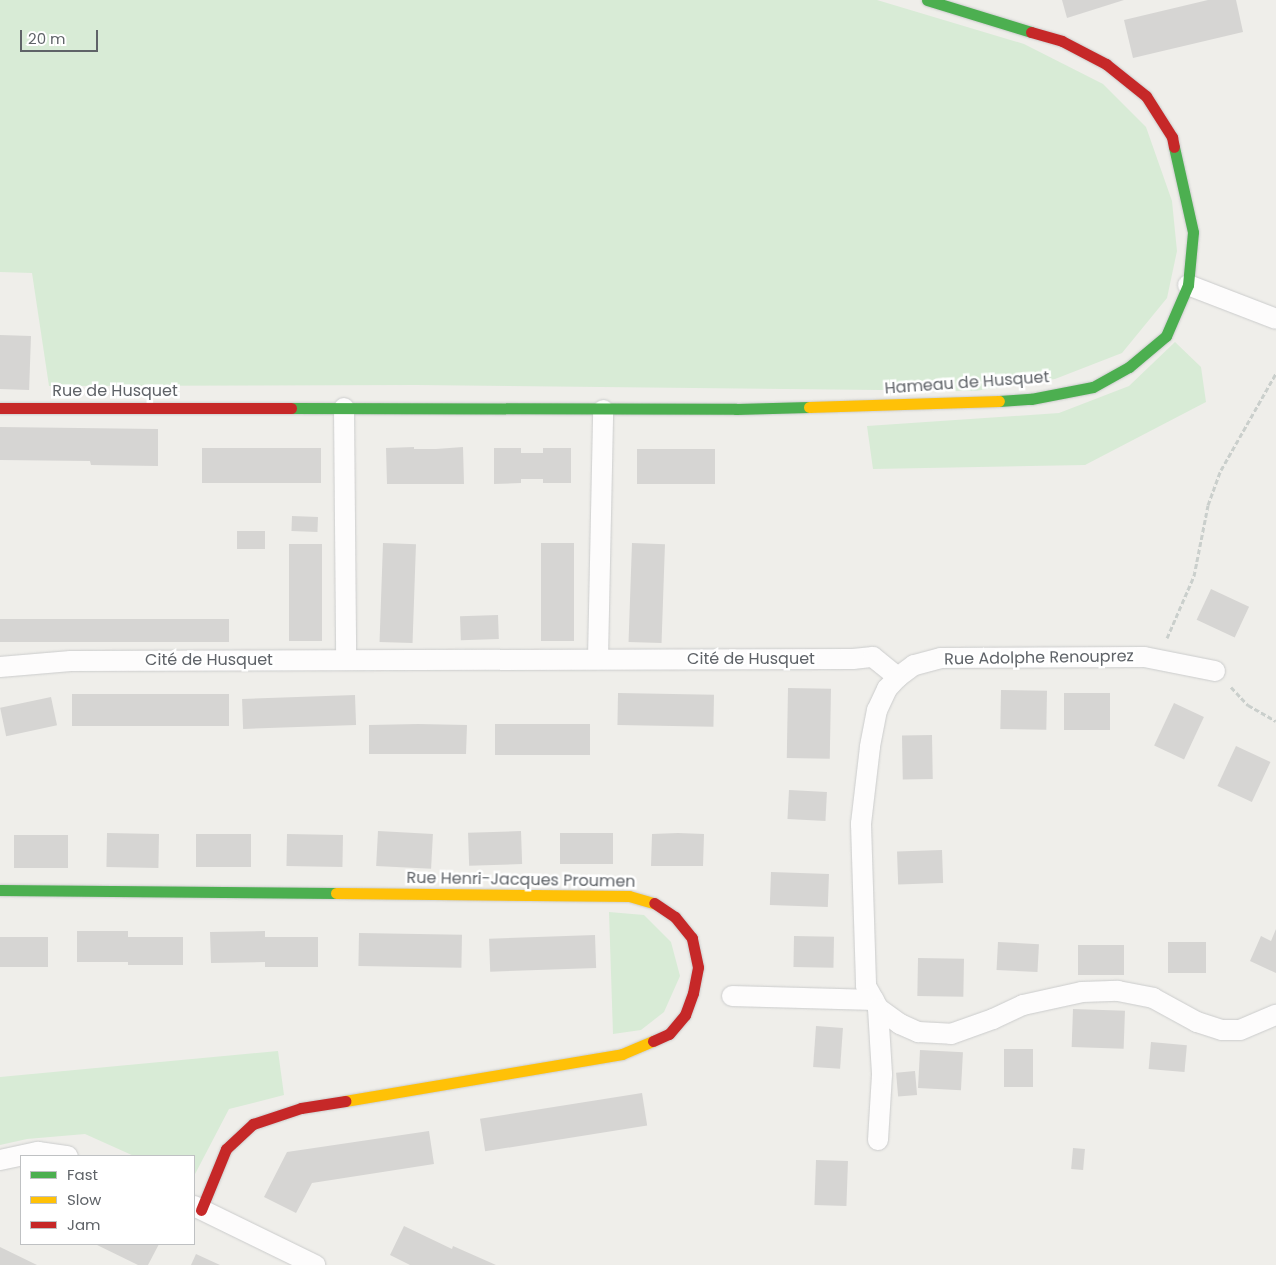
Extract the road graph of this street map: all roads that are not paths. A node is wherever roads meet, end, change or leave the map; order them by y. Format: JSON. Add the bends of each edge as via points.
{"nodes":[{"id":1,"x":927,"y":0,"type":"edge"},
{"id":2,"x":1188,"y":285,"type":"junction"},
{"id":3,"x":1276,"y":319,"type":"edge"},
{"id":4,"x":0,"y":408,"type":"edge"},
{"id":5,"x":344,"y":408,"type":"junction"},
{"id":6,"x":602,"y":410,"type":"junction"},
{"id":7,"x":598,"y":658,"type":"junction"},
{"id":8,"x":346,"y":659,"type":"junction"},
{"id":9,"x":0,"y":667,"type":"edge"},
{"id":10,"x":1215,"y":671,"type":"road end"},
{"id":11,"x":898,"y":676,"type":"junction"},
{"id":12,"x":0,"y":890,"type":"edge"},
{"id":13,"x":732,"y":996,"type":"dead end"},
{"id":14,"x":876,"y":1004,"type":"junction"},
{"id":15,"x":1276,"y":1015,"type":"edge"},
{"id":16,"x":878,"y":1140,"type":"dead end"},
{"id":17,"x":24,"y":1155,"type":"edge"},
{"id":18,"x":60,"y":1155,"type":"edge"},
{"id":19,"x":20,"y":1156,"type":"edge"},
{"id":20,"x":0,"y":1160,"type":"edge"},
{"id":21,"x":198,"y":1208,"type":"edge"},
{"id":22,"x":315,"y":1265,"type":"edge"}],
"edges":[{"from":1,"to":2,"type":"street","name":"Hameau de Husquet","via":[[1062,41],[1106,64],[1146,96],[1172,137],[1184,183],[1193,232]]},
{"from":2,"to":3,"type":"street"},
{"from":2,"to":6,"type":"street","name":"Hameau de Husquet","via":[[1166,336],[1129,367],[1093,387],[1031,399],[962,403]]},
{"from":4,"to":5,"type":"street","name":"Rue de Husquet"},
{"from":5,"to":6,"type":"street"},
{"from":5,"to":8,"type":"street"},
{"from":6,"to":7,"type":"street"},
{"from":7,"to":8,"type":"street","name":"Cité de Husquet"},
{"from":7,"to":11,"type":"street","name":"Cité de Husquet","via":[[853,660],[873,657]]},
{"from":8,"to":9,"type":"street","name":"Cité de Husquet","via":[[71,661]]},
{"from":10,"to":11,"type":"street","name":"Rue Adolphe Renouprez","via":[[1144,656],[941,658],[914,664]]},
{"from":11,"to":14,"type":"street","name":"Rue Adolphe Renouprez","via":[[887,689],[877,710],[861,824],[866,986]]},
{"from":12,"to":21,"type":"street","name":"Rue Henri-Jacques Proumen","via":[[629,896],[653,902],[675,918],[692,938],[698,967],[693,993],[685,1015],[668,1034],[622,1054],[300,1108],[253,1124],[226,1149]]},
{"from":13,"to":14,"type":"street"},
{"from":14,"to":15,"type":"street","via":[[900,1024],[918,1032],[951,1034],[1023,1004],[1082,992],[1118,991],[1152,998],[1197,1022],[1222,1030],[1240,1030]]},
{"from":14,"to":16,"type":"street","name":"Rue Adolphe Renouprez","via":[[882,1074]]},
{"from":17,"to":18,"type":"street","via":[[38,1152]]},
{"from":19,"to":20,"type":"street"},
{"from":21,"to":22,"type":"street"}]}
